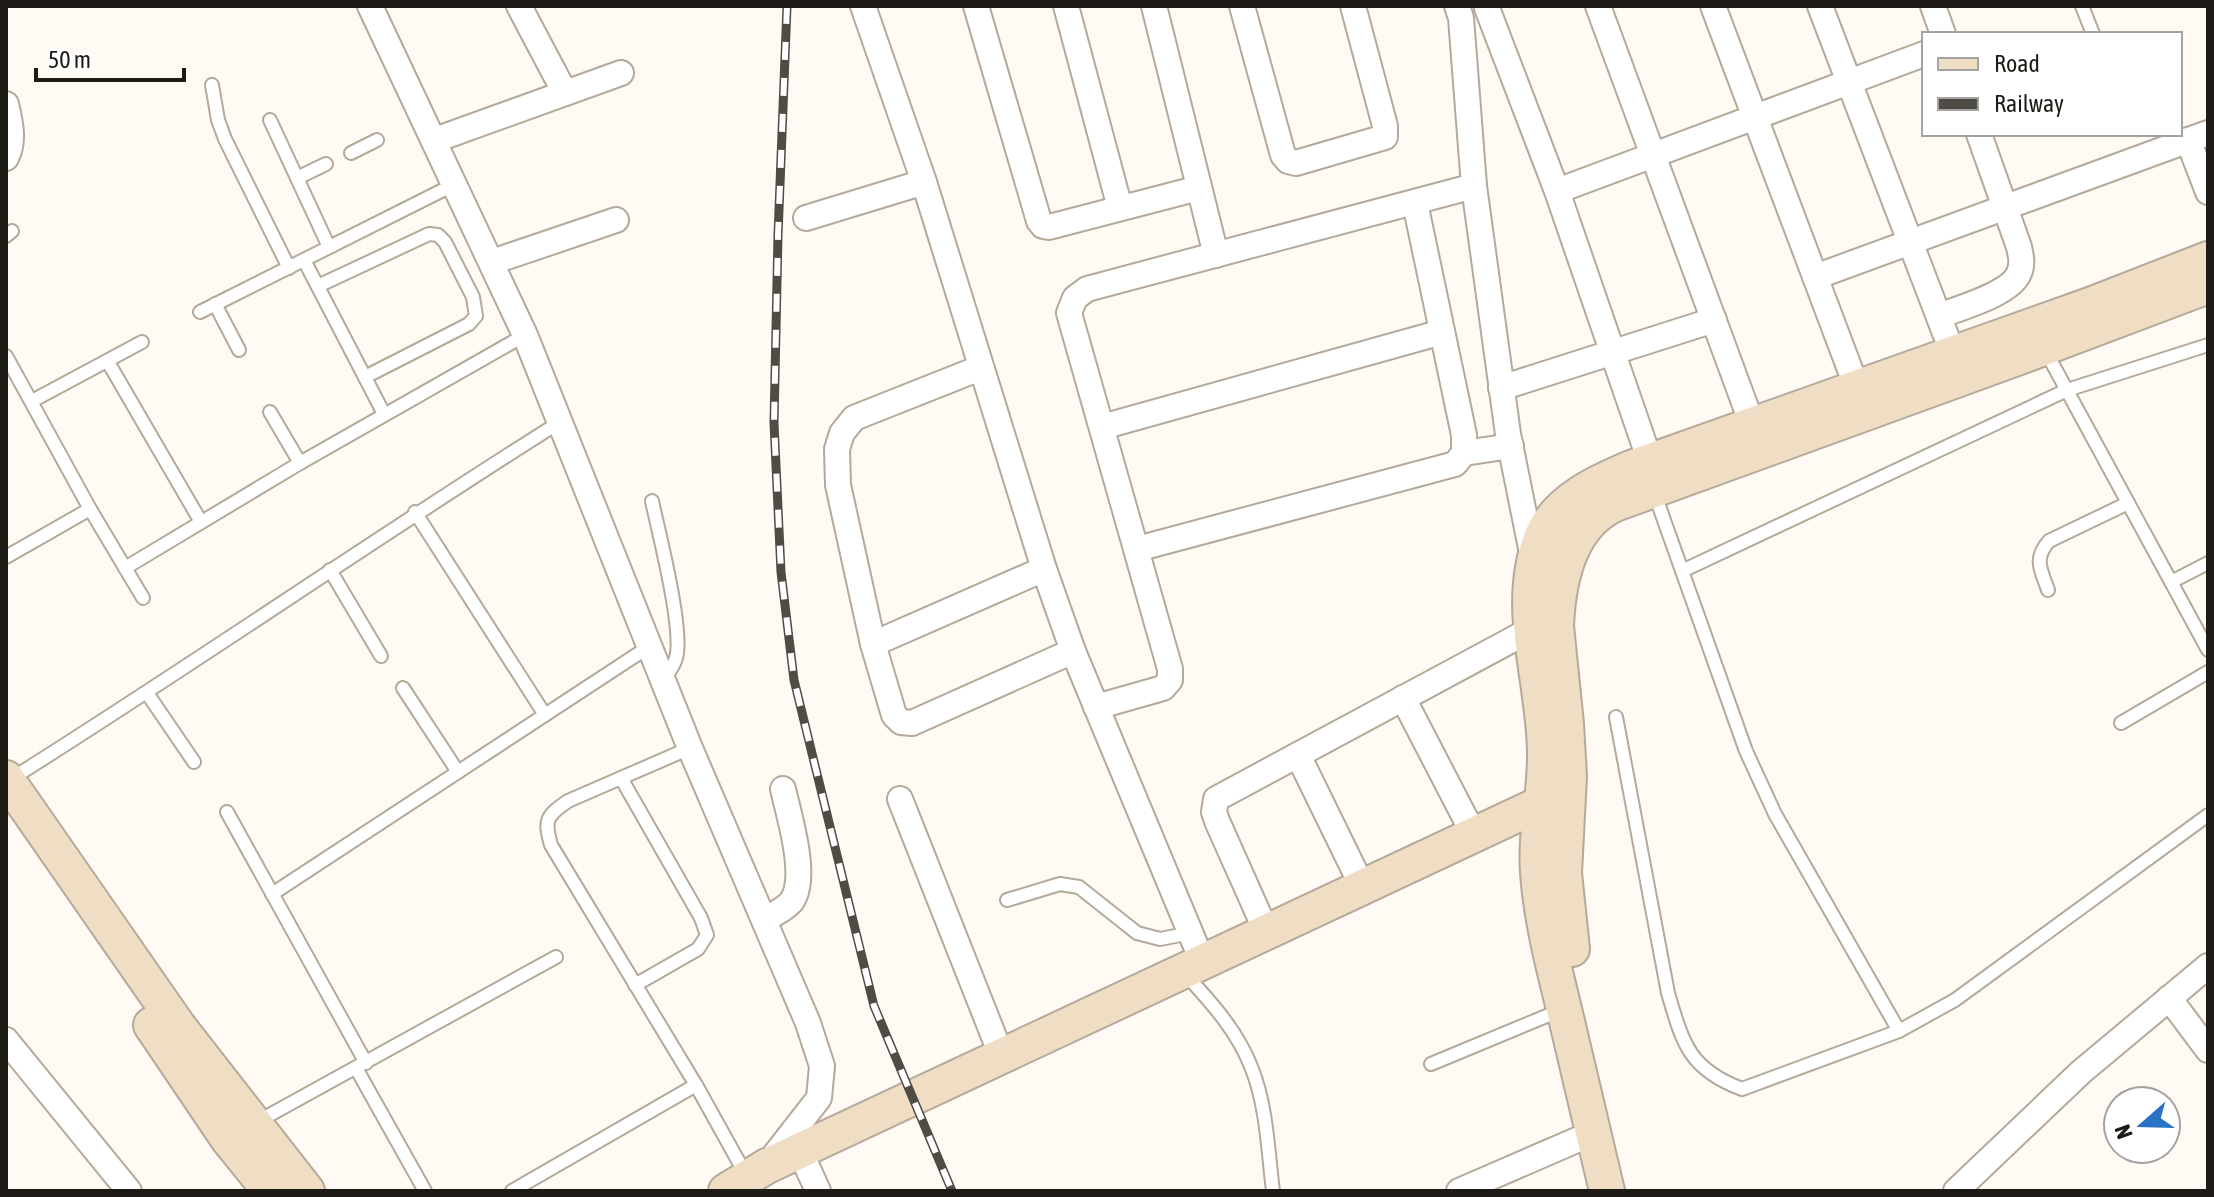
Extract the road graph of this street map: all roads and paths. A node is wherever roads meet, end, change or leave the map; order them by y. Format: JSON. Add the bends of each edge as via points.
{"nodes":[{"id":1,"x":370,"y":6,"type":"edge"},
{"id":2,"x":519,"y":6,"type":"edge"},
{"id":3,"x":863,"y":6,"type":"edge"},
{"id":4,"x":976,"y":6,"type":"edge"},
{"id":5,"x":1066,"y":6,"type":"edge"},
{"id":6,"x":1154,"y":6,"type":"edge"},
{"id":7,"x":1242,"y":6,"type":"edge"},
{"id":8,"x":1353,"y":6,"type":"edge"},
{"id":9,"x":1598,"y":6,"type":"edge"},
{"id":10,"x":1713,"y":6,"type":"edge"},
{"id":11,"x":1820,"y":6,"type":"edge"},
{"id":12,"x":1933,"y":6,"type":"edge"},
{"id":13,"x":2082,"y":6,"type":"edge"},
{"id":14,"x":1490,"y":7,"type":"edge"},
{"id":15,"x":1459,"y":12,"type":"edge"},
{"id":16,"x":1942,"y":32,"type":"edge"},
{"id":17,"x":2092,"y":32,"type":"edge"},
{"id":18,"x":1922,"y":55,"type":"edge"},
{"id":19,"x":621,"y":73,"type":"dead end"},
{"id":20,"x":1849,"y":82,"type":"junction"},
{"id":21,"x":212,"y":85,"type":"dead end"},
{"id":22,"x":565,"y":93,"type":"junction"},
{"id":23,"x":6,"y":104,"type":"edge"},
{"id":24,"x":1754,"y":117,"type":"junction"},
{"id":25,"x":270,"y":120,"type":"dead end"},
{"id":26,"x":1980,"y":136,"type":"edge"},
{"id":27,"x":2198,"y":136,"type":"edge"},
{"id":28,"x":377,"y":140,"type":"dead end"},
{"id":29,"x":435,"y":140,"type":"junction"},
{"id":30,"x":351,"y":153,"type":"dead end"},
{"id":31,"x":1653,"y":155,"type":"junction"},
{"id":32,"x":6,"y":158,"type":"edge"},
{"id":33,"x":326,"y":164,"type":"dead end"},
{"id":34,"x":297,"y":178,"type":"junction"},
{"id":35,"x":924,"y":182,"type":"junction"},
{"id":36,"x":455,"y":184,"type":"junction"},
{"id":37,"x":1474,"y":186,"type":"junction"},
{"id":38,"x":1199,"y":188,"type":"junction"},
{"id":39,"x":1557,"y":191,"type":"junction"},
{"id":40,"x":2208,"y":192,"type":"edge"},
{"id":41,"x":1415,"y":203,"type":"junction"},
{"id":42,"x":2005,"y":207,"type":"junction"},
{"id":43,"x":1120,"y":208,"type":"junction"},
{"id":44,"x":806,"y":218,"type":"dead end"},
{"id":45,"x":616,"y":220,"type":"dead end"},
{"id":46,"x":1911,"y":243,"type":"junction"},
{"id":47,"x":329,"y":247,"type":"junction"},
{"id":48,"x":1216,"y":255,"type":"junction"},
{"id":49,"x":2208,"y":259,"type":"edge"},
{"id":50,"x":304,"y":260,"type":"junction"},
{"id":51,"x":492,"y":262,"type":"junction"},
{"id":52,"x":289,"y":268,"type":"junction"},
{"id":53,"x":1815,"y":277,"type":"junction"},
{"id":54,"x":318,"y":286,"type":"junction"},
{"id":55,"x":2208,"y":286,"type":"edge"},
{"id":56,"x":215,"y":304,"type":"junction"},
{"id":57,"x":200,"y":312,"type":"dead end"},
{"id":58,"x":1939,"y":316,"type":"junction"},
{"id":59,"x":1714,"y":320,"type":"junction"},
{"id":60,"x":1442,"y":332,"type":"junction"},
{"id":61,"x":525,"y":335,"type":"junction"},
{"id":62,"x":142,"y":342,"type":"dead end"},
{"id":63,"x":2208,"y":345,"type":"edge"},
{"id":64,"x":2044,"y":348,"type":"junction"},
{"id":65,"x":239,"y":350,"type":"dead end"},
{"id":66,"x":1612,"y":353,"type":"junction"},
{"id":67,"x":1953,"y":354,"type":"junction"},
{"id":68,"x":6,"y":356,"type":"edge"},
{"id":69,"x":108,"y":362,"type":"junction"},
{"id":70,"x":980,"y":368,"type":"junction"},
{"id":71,"x":365,"y":377,"type":"junction"},
{"id":72,"x":1501,"y":388,"type":"junction"},
{"id":73,"x":1857,"y":388,"type":"junction"},
{"id":74,"x":2067,"y":390,"type":"junction"},
{"id":75,"x":32,"y":401,"type":"junction"},
{"id":76,"x":270,"y":412,"type":"dead end"},
{"id":77,"x":384,"y":414,"type":"junction"},
{"id":78,"x":560,"y":422,"type":"junction"},
{"id":79,"x":1752,"y":424,"type":"junction"},
{"id":80,"x":1102,"y":427,"type":"junction"},
{"id":81,"x":1511,"y":446,"type":"junction"},
{"id":82,"x":1464,"y":453,"type":"junction"},
{"id":83,"x":300,"y":463,"type":"junction"},
{"id":84,"x":1652,"y":476,"type":"junction"},
{"id":85,"x":652,"y":501,"type":"dead end"},
{"id":86,"x":2128,"y":503,"type":"junction"},
{"id":87,"x":90,"y":509,"type":"junction"},
{"id":88,"x":415,"y":512,"type":"junction"},
{"id":89,"x":201,"y":522,"type":"junction"},
{"id":90,"x":1137,"y":549,"type":"junction"},
{"id":91,"x":6,"y":557,"type":"edge"},
{"id":92,"x":1535,"y":563,"type":"junction"},
{"id":93,"x":2208,"y":563,"type":"edge"},
{"id":94,"x":125,"y":568,"type":"junction"},
{"id":95,"x":1044,"y":569,"type":"junction"},
{"id":96,"x":330,"y":570,"type":"junction"},
{"id":97,"x":1682,"y":571,"type":"junction"},
{"id":98,"x":2171,"y":582,"type":"junction"},
{"id":99,"x":2048,"y":590,"type":"dead end"},
{"id":100,"x":143,"y":598,"type":"dead end"},
{"id":101,"x":1557,"y":602,"type":"junction"},
{"id":102,"x":1532,"y":629,"type":"junction"},
{"id":103,"x":873,"y":644,"type":"junction"},
{"id":104,"x":650,"y":646,"type":"junction"},
{"id":105,"x":2208,"y":650,"type":"edge"},
{"id":106,"x":1073,"y":651,"type":"junction"},
{"id":107,"x":381,"y":656,"type":"dead end"},
{"id":108,"x":2208,"y":672,"type":"edge"},
{"id":109,"x":664,"y":681,"type":"junction"},
{"id":110,"x":403,"y":688,"type":"dead end"},
{"id":111,"x":147,"y":693,"type":"junction"},
{"id":112,"x":1403,"y":698,"type":"junction"},
{"id":113,"x":1096,"y":707,"type":"junction"},
{"id":114,"x":545,"y":715,"type":"junction"},
{"id":115,"x":1616,"y":717,"type":"dead end"},
{"id":116,"x":2121,"y":723,"type":"dead end"},
{"id":117,"x":690,"y":748,"type":"junction"},
{"id":118,"x":1298,"y":755,"type":"junction"},
{"id":119,"x":194,"y":762,"type":"dead end"},
{"id":120,"x":458,"y":772,"type":"junction"},
{"id":121,"x":621,"y":778,"type":"junction"},
{"id":122,"x":7,"y":780,"type":"edge"},
{"id":123,"x":783,"y":789,"type":"dead end"},
{"id":124,"x":1554,"y":797,"type":"junction"},
{"id":125,"x":900,"y":799,"type":"dead end"},
{"id":126,"x":227,"y":812,"type":"dead end"},
{"id":127,"x":2208,"y":815,"type":"edge"},
{"id":128,"x":6,"y":816,"type":"edge"},
{"id":129,"x":1474,"y":835,"type":"junction"},
{"id":130,"x":1363,"y":888,"type":"junction"},
{"id":131,"x":272,"y":894,"type":"junction"},
{"id":132,"x":1007,"y":900,"type":"dead end"},
{"id":133,"x":765,"y":919,"type":"junction"},
{"id":134,"x":1267,"y":933,"type":"junction"},
{"id":135,"x":1192,"y":956,"type":"junction"},
{"id":136,"x":556,"y":957,"type":"dead end"},
{"id":137,"x":2208,"y":966,"type":"edge"},
{"id":138,"x":635,"y":985,"type":"junction"},
{"id":139,"x":2169,"y":998,"type":"junction"},
{"id":140,"x":1564,"y":1009,"type":"junction"},
{"id":141,"x":1899,"y":1031,"type":"junction"},
{"id":142,"x":6,"y":1040,"type":"edge"},
{"id":143,"x":2208,"y":1050,"type":"edge"},
{"id":144,"x":1002,"y":1057,"type":"junction"},
{"id":145,"x":1431,"y":1064,"type":"dead end"},
{"id":146,"x":361,"y":1065,"type":"junction"},
{"id":147,"x":696,"y":1085,"type":"junction"},
{"id":148,"x":241,"y":1131,"type":"junction"},
{"id":149,"x":1593,"y":1133,"type":"junction"},
{"id":150,"x":800,"y":1151,"type":"junction"},
{"id":151,"x":741,"y":1183,"type":"edge"},
{"id":152,"x":129,"y":1191,"type":"edge"},
{"id":153,"x":270,"y":1191,"type":"edge"},
{"id":154,"x":307,"y":1191,"type":"edge"},
{"id":155,"x":425,"y":1191,"type":"edge"},
{"id":156,"x":512,"y":1191,"type":"edge"},
{"id":157,"x":818,"y":1191,"type":"edge"},
{"id":158,"x":1273,"y":1191,"type":"edge"},
{"id":159,"x":1459,"y":1191,"type":"edge"},
{"id":160,"x":1607,"y":1191,"type":"edge"},
{"id":161,"x":1627,"y":1191,"type":"edge"},
{"id":162,"x":1956,"y":1191,"type":"edge"}],
"edges":[{"from":1,"to":29,"type":"street"},
{"from":2,"to":22,"type":"street"},
{"from":3,"to":35,"type":"street"},
{"from":4,"to":43,"type":"street","via":[[1039,221],[1049,227]]},
{"from":5,"to":43,"type":"street"},
{"from":6,"to":38,"type":"street"},
{"from":7,"to":8,"type":"street","via":[[1283,155],[1296,163],[1385,137]]},
{"from":9,"to":31,"type":"street"},
{"from":10,"to":24,"type":"street"},
{"from":11,"to":20,"type":"street"},
{"from":12,"to":16,"type":"street"},
{"from":13,"to":17,"type":"lane"},
{"from":14,"to":15,"type":"street"},
{"from":14,"to":39,"type":"street"},
{"from":15,"to":37,"type":"street"},
{"from":18,"to":20,"type":"street"},
{"from":19,"to":22,"type":"street"},
{"from":20,"to":24,"type":"street"},
{"from":20,"to":46,"type":"street"},
{"from":21,"to":52,"type":"lane","via":[[225,139]]},
{"from":22,"to":29,"type":"street"},
{"from":23,"to":32,"type":"street","via":[[12,129]]},
{"from":24,"to":31,"type":"street"},
{"from":24,"to":53,"type":"street"},
{"from":25,"to":34,"type":"lane"},
{"from":26,"to":42,"type":"street"},
{"from":27,"to":40,"type":"street"},
{"from":27,"to":42,"type":"street"},
{"from":28,"to":30,"type":"lane"},
{"from":29,"to":36,"type":"street"},
{"from":31,"to":39,"type":"street"},
{"from":31,"to":59,"type":"street"},
{"from":33,"to":34,"type":"lane"},
{"from":34,"to":47,"type":"lane"},
{"from":35,"to":44,"type":"street"},
{"from":35,"to":70,"type":"street"},
{"from":36,"to":47,"type":"lane"},
{"from":36,"to":51,"type":"street"},
{"from":37,"to":41,"type":"street"},
{"from":37,"to":72,"type":"street"},
{"from":38,"to":43,"type":"street"},
{"from":38,"to":48,"type":"street"},
{"from":39,"to":66,"type":"street"},
{"from":41,"to":48,"type":"street"},
{"from":41,"to":60,"type":"street"},
{"from":42,"to":46,"type":"street"},
{"from":42,"to":58,"type":"street","via":[[2019,247],[2018,276],[2009,286]]},
{"from":45,"to":51,"type":"street"},
{"from":46,"to":53,"type":"street"},
{"from":46,"to":58,"type":"street"},
{"from":47,"to":50,"type":"lane"},
{"from":48,"to":80,"type":"street","via":[[1087,289],[1075,298],[1069,313]]},
{"from":49,"to":67,"type":"main road"},
{"from":50,"to":52,"type":"lane"},
{"from":50,"to":54,"type":"lane"},
{"from":51,"to":61,"type":"street"},
{"from":52,"to":56,"type":"lane"},
{"from":53,"to":73,"type":"street"},
{"from":54,"to":71,"type":"lane"},
{"from":54,"to":71,"type":"lane","via":[[429,234],[445,242],[473,297],[476,316]]},
{"from":55,"to":64,"type":"main road"},
{"from":56,"to":57,"type":"lane"},
{"from":56,"to":65,"type":"lane"},
{"from":58,"to":67,"type":"street"},
{"from":59,"to":66,"type":"street"},
{"from":59,"to":79,"type":"street"},
{"from":60,"to":80,"type":"street"},
{"from":60,"to":82,"type":"street"},
{"from":61,"to":77,"type":"lane"},
{"from":61,"to":78,"type":"street"},
{"from":62,"to":69,"type":"lane"},
{"from":63,"to":74,"type":"lane"},
{"from":64,"to":74,"type":"lane"},
{"from":64,"to":84,"type":"main road"},
{"from":66,"to":72,"type":"street"},
{"from":66,"to":84,"type":"street"},
{"from":67,"to":73,"type":"main road"},
{"from":68,"to":75,"type":"lane"},
{"from":69,"to":75,"type":"lane"},
{"from":69,"to":89,"type":"lane"},
{"from":70,"to":95,"type":"street"},
{"from":70,"to":103,"type":"street","via":[[879,406],[854,418],[842,433],[838,485]]},
{"from":71,"to":77,"type":"lane"},
{"from":72,"to":81,"type":"street"},
{"from":73,"to":79,"type":"main road"},
{"from":74,"to":86,"type":"lane"},
{"from":74,"to":97,"type":"lane"},
{"from":75,"to":87,"type":"lane"},
{"from":76,"to":83,"type":"lane"},
{"from":77,"to":83,"type":"lane"},
{"from":78,"to":88,"type":"lane"},
{"from":78,"to":104,"type":"street"},
{"from":79,"to":84,"type":"main road"},
{"from":80,"to":90,"type":"street"},
{"from":81,"to":82,"type":"street"},
{"from":81,"to":92,"type":"street"},
{"from":82,"to":90,"type":"street","via":[[1455,464]]},
{"from":83,"to":89,"type":"lane"},
{"from":84,"to":92,"type":"main road","via":[[1601,481],[1572,500],[1547,527]]},
{"from":84,"to":97,"type":"lane"},
{"from":84,"to":101,"type":"main road","via":[[1590,522],[1566,563]]},
{"from":85,"to":109,"type":"lane","via":[[677,641],[676,658]]},
{"from":86,"to":98,"type":"lane"},
{"from":86,"to":99,"type":"lane","via":[[2040,550]]},
{"from":87,"to":91,"type":"lane"},
{"from":87,"to":94,"type":"lane"},
{"from":88,"to":96,"type":"lane"},
{"from":88,"to":114,"type":"lane"},
{"from":89,"to":94,"type":"lane"},
{"from":90,"to":113,"type":"street","via":[[1170,680],[1163,688]]},
{"from":92,"to":101,"type":"street"},
{"from":92,"to":102,"type":"main road","via":[[1530,583]]},
{"from":93,"to":98,"type":"lane"},
{"from":94,"to":100,"type":"lane"},
{"from":95,"to":103,"type":"street"},
{"from":95,"to":106,"type":"street"},
{"from":96,"to":107,"type":"lane"},
{"from":96,"to":111,"type":"lane"},
{"from":97,"to":141,"type":"lane","via":[[1746,751],[1775,814]]},
{"from":98,"to":105,"type":"lane"},
{"from":101,"to":124,"type":"main road","via":[[1566,724]]},
{"from":102,"to":112,"type":"street"},
{"from":102,"to":124,"type":"main road"},
{"from":103,"to":106,"type":"street","via":[[894,715],[912,723]]},
{"from":104,"to":109,"type":"street"},
{"from":104,"to":114,"type":"lane"},
{"from":106,"to":113,"type":"street"},
{"from":108,"to":116,"type":"lane"},
{"from":109,"to":117,"type":"street"},
{"from":110,"to":120,"type":"lane"},
{"from":111,"to":119,"type":"lane"},
{"from":111,"to":122,"type":"lane"},
{"from":112,"to":118,"type":"street"},
{"from":112,"to":129,"type":"street"},
{"from":113,"to":135,"type":"street"},
{"from":114,"to":120,"type":"lane"},
{"from":115,"to":141,"type":"lane","via":[[1668,993],[1696,1062],[1716,1079],[1742,1089]]},
{"from":117,"to":121,"type":"lane"},
{"from":117,"to":133,"type":"street"},
{"from":118,"to":130,"type":"street"},
{"from":118,"to":134,"type":"street","via":[[1214,804]]},
{"from":120,"to":131,"type":"lane"},
{"from":121,"to":138,"type":"lane","via":[[707,935],[698,949]]},
{"from":121,"to":138,"type":"lane","via":[[568,801],[550,813],[546,827],[551,845]]},
{"from":122,"to":148,"type":"main road","via":[[179,1027]]},
{"from":123,"to":133,"type":"street","via":[[798,887],[791,902]]},
{"from":124,"to":129,"type":"main road"},
{"from":124,"to":140,"type":"main road","via":[[1538,871]]},
{"from":124,"to":161,"type":"main road","via":[[1570,940]]},
{"from":125,"to":144,"type":"street"},
{"from":126,"to":131,"type":"lane"},
{"from":127,"to":141,"type":"lane","via":[[1955,1000]]},
{"from":128,"to":148,"type":"main road"},
{"from":129,"to":130,"type":"main road"},
{"from":130,"to":134,"type":"main road"},
{"from":131,"to":146,"type":"lane"},
{"from":132,"to":135,"type":"lane","via":[[1060,884],[1079,887],[1137,933]]},
{"from":133,"to":151,"type":"street","via":[[822,1066],[819,1098]]},
{"from":134,"to":135,"type":"main road"},
{"from":135,"to":144,"type":"main road"},
{"from":135,"to":158,"type":"lane","via":[[1253,1072]]},
{"from":136,"to":146,"type":"lane"},
{"from":137,"to":139,"type":"street"},
{"from":138,"to":147,"type":"lane"},
{"from":139,"to":143,"type":"street"},
{"from":139,"to":162,"type":"street","via":[[2081,1072]]},
{"from":140,"to":145,"type":"lane"},
{"from":140,"to":149,"type":"main road"},
{"from":142,"to":152,"type":"street"},
{"from":144,"to":150,"type":"main road"},
{"from":146,"to":148,"type":"lane"},
{"from":146,"to":155,"type":"lane"},
{"from":147,"to":151,"type":"lane"},
{"from":147,"to":156,"type":"lane"},
{"from":148,"to":153,"type":"main road"},
{"from":148,"to":154,"type":"main road"},
{"from":149,"to":159,"type":"street"},
{"from":149,"to":160,"type":"main road"},
{"from":150,"to":151,"type":"main road"},
{"from":150,"to":157,"type":"street"}]}
